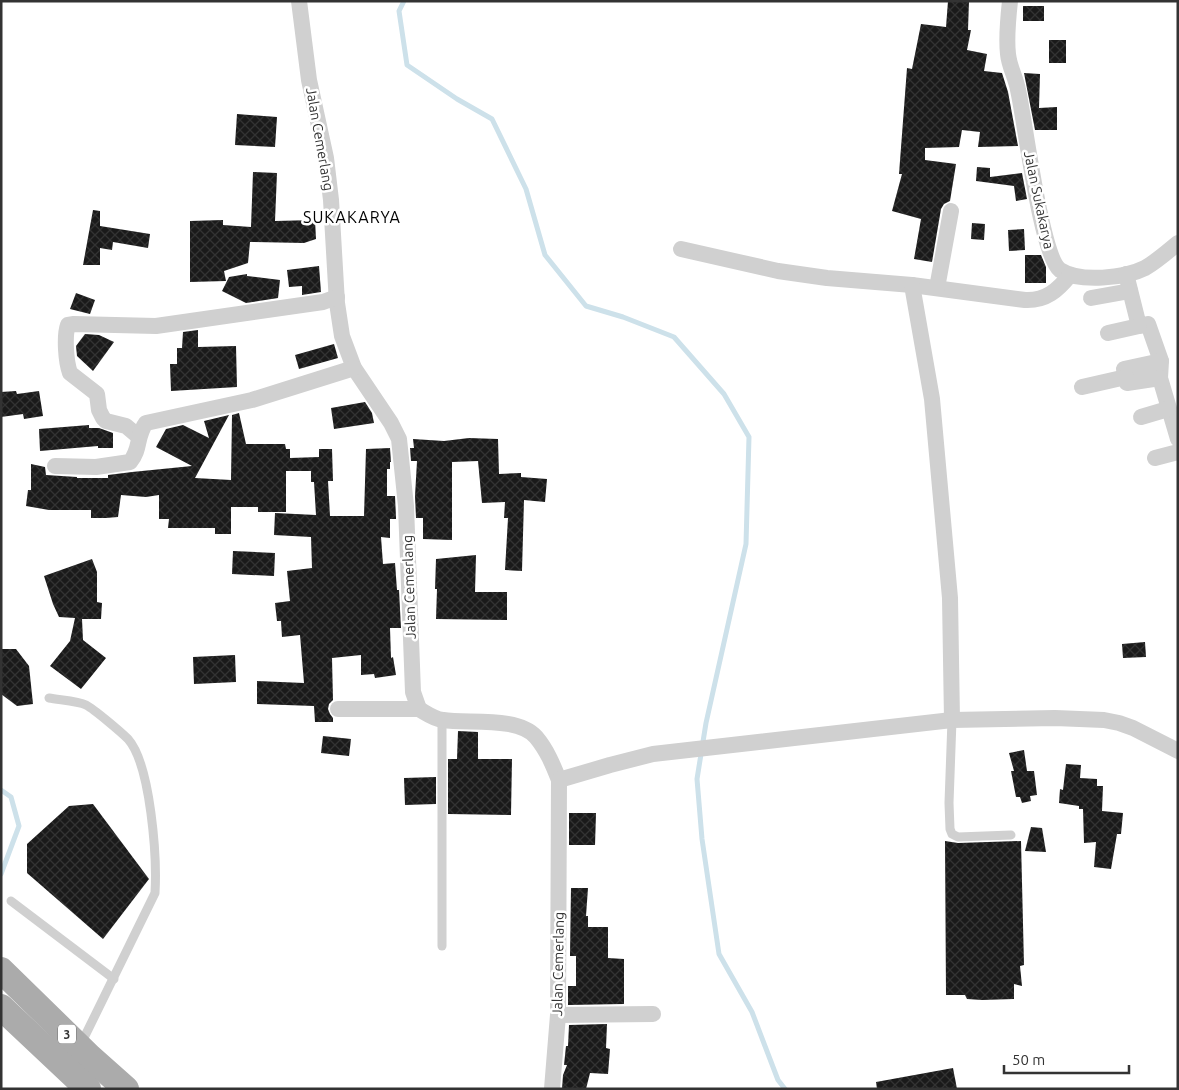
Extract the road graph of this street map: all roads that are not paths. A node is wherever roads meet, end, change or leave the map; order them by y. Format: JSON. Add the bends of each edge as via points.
{"nodes":[{"id":1,"x":299,"y":1,"type":"edge"},
{"id":2,"x":1010,"y":1,"type":"edge"},
{"id":3,"x":951,"y":211,"type":"dead end"},
{"id":4,"x":1178,"y":243,"type":"edge"},
{"id":5,"x":681,"y":248,"type":"dead end"},
{"id":6,"x":1070,"y":274,"type":"junction"},
{"id":7,"x":1126,"y":274,"type":"junction"},
{"id":8,"x":912,"y":285,"type":"junction"},
{"id":9,"x":937,"y":288,"type":"junction"},
{"id":10,"x":1130,"y":291,"type":"junction"},
{"id":11,"x":337,"y":297,"type":"junction"},
{"id":12,"x":1090,"y":298,"type":"dead end"},
{"id":13,"x":1139,"y":326,"type":"junction"},
{"id":14,"x":1108,"y":334,"type":"dead end"},
{"id":15,"x":1161,"y":361,"type":"junction"},
{"id":16,"x":354,"y":368,"type":"junction"},
{"id":17,"x":1126,"y":378,"type":"junction"},
{"id":18,"x":1160,"y":378,"type":"junction"},
{"id":19,"x":1082,"y":387,"type":"dead end"},
{"id":20,"x":1168,"y":409,"type":"junction"},
{"id":21,"x":1141,"y":417,"type":"dead end"},
{"id":22,"x":139,"y":437,"type":"junction"},
{"id":23,"x":1178,"y":439,"type":"edge"},
{"id":24,"x":1178,"y":452,"type":"edge"},
{"id":25,"x":1155,"y":458,"type":"dead end"},
{"id":26,"x":55,"y":466,"type":"dead end"},
{"id":27,"x":49,"y":698,"type":"dead end"},
{"id":28,"x":338,"y":709,"type":"dead end"},
{"id":29,"x":419,"y":709,"type":"junction"},
{"id":30,"x":442,"y":720,"type":"junction"},
{"id":31,"x":952,"y":720,"type":"junction"},
{"id":32,"x":1178,"y":751,"type":"edge"},
{"id":33,"x":559,"y":780,"type":"junction"},
{"id":34,"x":1012,"y":835,"type":"dead end"},
{"id":35,"x":11,"y":900,"type":"dead end"},
{"id":36,"x":442,"y":946,"type":"dead end"},
{"id":37,"x":5,"y":974,"type":"edge"},
{"id":38,"x":114,"y":979,"type":"junction"},
{"id":39,"x":1,"y":1007,"type":"edge"},
{"id":40,"x":653,"y":1014,"type":"dead end"},
{"id":41,"x":558,"y":1015,"type":"junction"},
{"id":42,"x":80,"y":1047,"type":"junction"},
{"id":43,"x":88,"y":1089,"type":"edge"},
{"id":44,"x":126,"y":1089,"type":"edge"},
{"id":45,"x":552,"y":1089,"type":"edge"}],
"edges":[{"from":1,"to":11,"type":"street","name":"Jalan Cemerlang","via":[[309,80],[326,158]]},
{"from":2,"to":6,"type":"street","name":"Jalan Sukakarya","via":[[1008,56],[1018,90],[1046,239],[1059,269]]},
{"from":3,"to":9,"type":"street"},
{"from":4,"to":7,"type":"street","via":[[1144,268]]},
{"from":5,"to":8,"type":"street","via":[[778,271]]},
{"from":6,"to":7,"type":"street","via":[[1079,277]]},
{"from":6,"to":9,"type":"street","via":[[1056,291],[1033,300]]},
{"from":7,"to":10,"type":"street"},
{"from":8,"to":9,"type":"street"},
{"from":8,"to":31,"type":"street","via":[[932,399],[950,598]]},
{"from":10,"to":12,"type":"street"},
{"from":10,"to":13,"type":"street"},
{"from":11,"to":16,"type":"street","name":"Jalan Cemerlang","via":[[342,336]]},
{"from":11,"to":22,"type":"street","via":[[323,302],[156,326],[68,326],[66,342],[70,373],[96,394],[99,410],[106,421],[126,426]]},
{"from":13,"to":14,"type":"street"},
{"from":13,"to":15,"type":"street","via":[[1148,324]]},
{"from":15,"to":17,"type":"street","via":[[1124,369]]},
{"from":15,"to":18,"type":"street"},
{"from":16,"to":22,"type":"street","via":[[252,400],[146,423]]},
{"from":16,"to":29,"type":"street","name":"Jalan Cemerlang","via":[[392,422],[399,439],[406,506],[413,692]]},
{"from":17,"to":18,"type":"street","via":[[1127,383]]},
{"from":17,"to":19,"type":"street"},
{"from":18,"to":20,"type":"street"},
{"from":20,"to":21,"type":"street"},
{"from":20,"to":23,"type":"street"},
{"from":22,"to":26,"type":"street","via":[[137,454],[130,462],[96,467]]},
{"from":24,"to":25,"type":"street"},
{"from":27,"to":38,"type":"lane","via":[[86,705],[129,740],[143,769],[150,803],[155,892]]},
{"from":28,"to":29,"type":"street"},
{"from":29,"to":30,"type":"street","name":"Jalan Cemerlang"},
{"from":30,"to":33,"type":"street","name":"Jalan Cemerlang","via":[[521,727],[535,735],[548,754]]},
{"from":30,"to":36,"type":"lane"},
{"from":31,"to":32,"type":"street","via":[[1104,720],[1133,728]]},
{"from":31,"to":33,"type":"street","via":[[653,754]]},
{"from":31,"to":34,"type":"lane","via":[[949,803],[952,834],[958,837]]},
{"from":33,"to":41,"type":"street","name":"Jalan Cemerlang"},
{"from":35,"to":38,"type":"lane"},
{"from":37,"to":42,"type":"main road","number":"3"},
{"from":38,"to":42,"type":"lane"},
{"from":39,"to":43,"type":"main road","number":"3"},
{"from":40,"to":41,"type":"street"},
{"from":41,"to":45,"type":"street","name":"Jalan Cemerlang"},
{"from":42,"to":44,"type":"main road","number":"3"}]}
